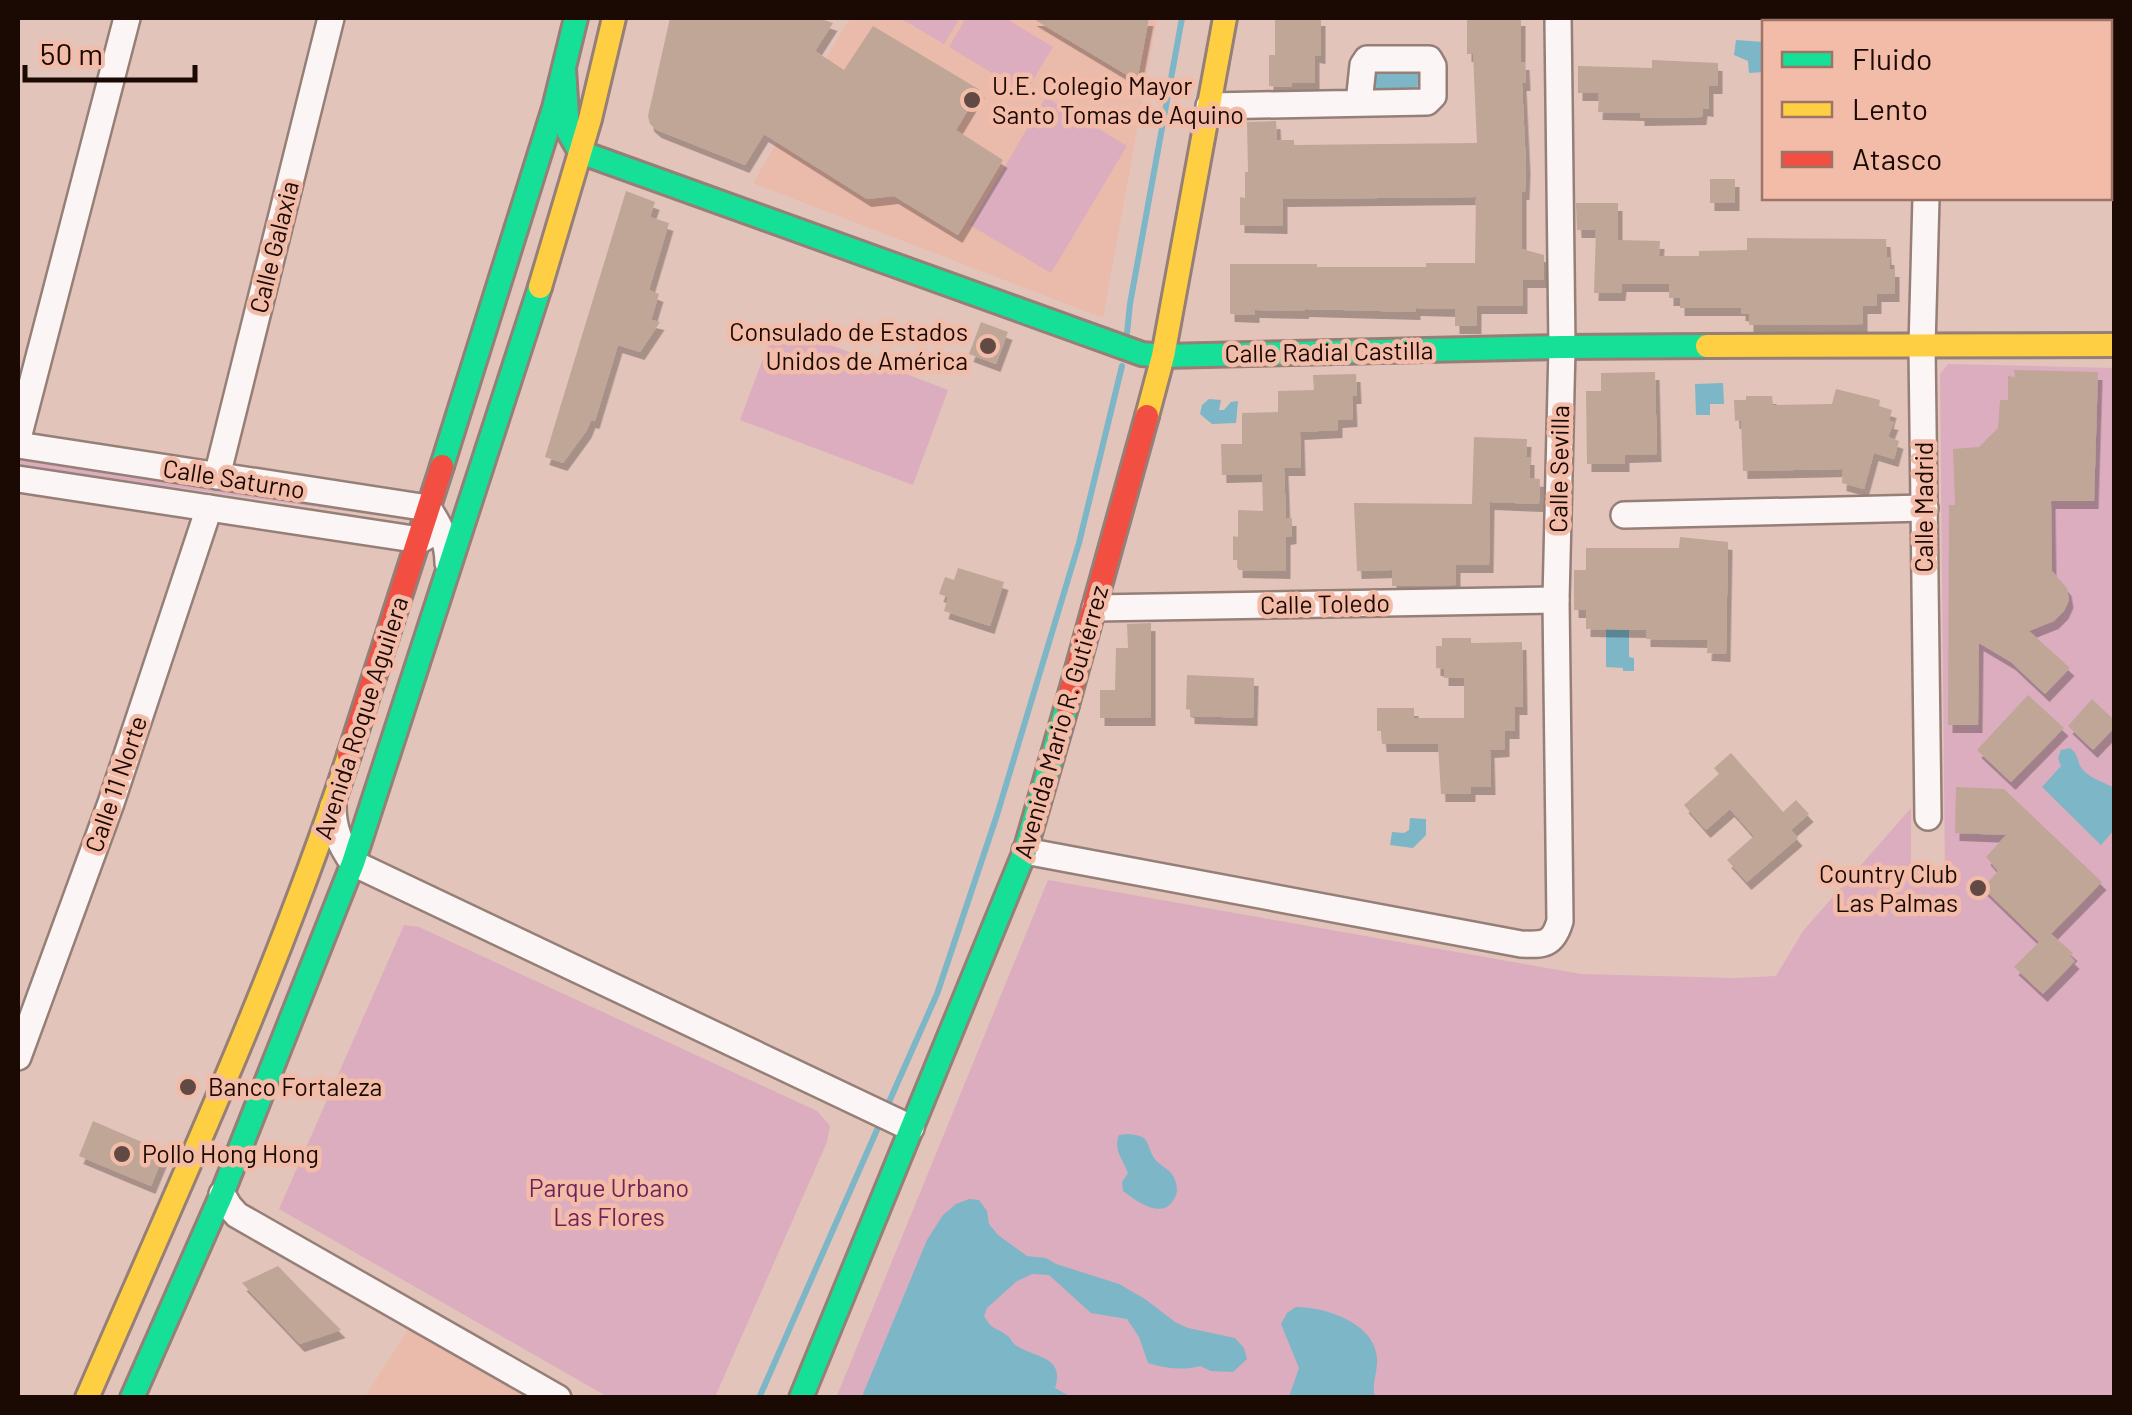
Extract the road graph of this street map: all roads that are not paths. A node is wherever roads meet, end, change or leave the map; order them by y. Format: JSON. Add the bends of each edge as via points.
{"nodes":[{"id":1,"x":127,"y":18,"type":"edge"},
{"id":2,"x":330,"y":18,"type":"edge"},
{"id":3,"x":576,"y":18,"type":"edge"},
{"id":4,"x":614,"y":18,"type":"edge"},
{"id":5,"x":1225,"y":18,"type":"edge"},
{"id":6,"x":1558,"y":18,"type":"edge"},
{"id":7,"x":564,"y":69,"type":"junction"},
{"id":8,"x":1359,"y":103,"type":"dead end"},
{"id":9,"x":1209,"y":106,"type":"junction"},
{"id":10,"x":580,"y":152,"type":"junction"},
{"id":11,"x":1926,"y":200,"type":"edge"},
{"id":12,"x":517,"y":231,"type":"junction"},
{"id":13,"x":2114,"y":345,"type":"edge"},
{"id":14,"x":1562,"y":347,"type":"junction"},
{"id":15,"x":1922,"y":347,"type":"junction"},
{"id":16,"x":1152,"y":355,"type":"junction"},
{"id":17,"x":18,"y":442,"type":"edge"},
{"id":18,"x":216,"y":476,"type":"junction"},
{"id":19,"x":18,"y":479,"type":"edge"},
{"id":20,"x":475,"y":490,"type":"junction"},
{"id":21,"x":210,"y":508,"type":"junction"},
{"id":22,"x":1924,"y":508,"type":"junction"},
{"id":23,"x":1624,"y":515,"type":"dead end"},
{"id":24,"x":430,"y":525,"type":"junction"},
{"id":25,"x":446,"y":578,"type":"junction"},
{"id":26,"x":1556,"y":600,"type":"junction"},
{"id":27,"x":1095,"y":608,"type":"junction"},
{"id":28,"x":333,"y":804,"type":"junction"},
{"id":29,"x":1928,"y":817,"type":"dead end"},
{"id":30,"x":1025,"y":852,"type":"junction"},
{"id":31,"x":353,"y":863,"type":"junction"},
{"id":32,"x":302,"y":892,"type":"junction"},
{"id":33,"x":18,"y":1057,"type":"edge"},
{"id":34,"x":904,"y":1125,"type":"junction"},
{"id":35,"x":222,"y":1194,"type":"junction"},
{"id":36,"x":87,"y":1398,"type":"edge"},
{"id":37,"x":132,"y":1398,"type":"edge"},
{"id":38,"x":558,"y":1398,"type":"edge"},
{"id":39,"x":801,"y":1398,"type":"edge"}],
"edges":[{"from":1,"to":17,"type":"street"},
{"from":2,"to":18,"type":"street","name":"Calle Galaxia"},
{"from":3,"to":7,"type":"street","name":"Avenida Roque Aguilera"},
{"from":4,"to":10,"type":"street","name":"Avenida Roque Aguilera"},
{"from":5,"to":9,"type":"street","name":"Avenida Mario R. Gutiérrez"},
{"from":6,"to":14,"type":"street","name":"Calle Sevilla"},
{"from":7,"to":10,"type":"street","via":[[568,132]]},
{"from":7,"to":12,"type":"street","name":"Avenida Roque Aguilera"},
{"from":8,"to":9,"type":"street"},
{"from":9,"to":16,"type":"street","name":"Avenida Mario R. Gutiérrez"},
{"from":10,"to":12,"type":"street","via":[[561,164]]},
{"from":10,"to":16,"type":"street","name":"Calle Radial Castilla"},
{"from":10,"to":20,"type":"street","name":"Avenida Roque Aguilera"},
{"from":11,"to":15,"type":"street","name":"Calle Madrid"},
{"from":12,"to":24,"type":"street","name":"Avenida Roque Aguilera"},
{"from":13,"to":15,"type":"street","name":"Calle Radial Castilla"},
{"from":14,"to":15,"type":"street","name":"Calle Radial Castilla"},
{"from":14,"to":16,"type":"street","name":"Calle Radial Castilla"},
{"from":14,"to":26,"type":"street","name":"Calle Sevilla"},
{"from":15,"to":22,"type":"street","name":"Calle Madrid"},
{"from":16,"to":27,"type":"street","name":"Avenida Mario R. Gutiérrez"},
{"from":17,"to":18,"type":"street","name":"Calle Saturno"},
{"from":18,"to":24,"type":"street","name":"Calle Saturno"},
{"from":19,"to":21,"type":"street","name":"Calle Saturno"},
{"from":20,"to":24,"type":"street","via":[[454,516]]},
{"from":20,"to":25,"type":"street","name":"Avenida Roque Aguilera"},
{"from":21,"to":24,"type":"street","name":"Calle Saturno"},
{"from":21,"to":33,"type":"street","name":"Calle 11 Norte"},
{"from":22,"to":23,"type":"street"},
{"from":22,"to":29,"type":"street","name":"Calle Madrid"},
{"from":24,"to":25,"type":"street","via":[[449,559]]},
{"from":24,"to":28,"type":"street","name":"Avenida Roque Aguilera"},
{"from":25,"to":31,"type":"street","name":"Avenida Roque Aguilera"},
{"from":26,"to":27,"type":"street","name":"Calle Toledo"},
{"from":26,"to":30,"type":"street","name":"Calle Sevilla","via":[[1560,921],[1547,942],[1521,944]]},
{"from":27,"to":30,"type":"street","name":"Avenida Mario R. Gutiérrez"},
{"from":28,"to":31,"type":"street","via":[[337,834]]},
{"from":28,"to":32,"type":"street","name":"Avenida Roque Aguilera"},
{"from":30,"to":34,"type":"street","name":"Avenida Mario R. Gutiérrez"},
{"from":31,"to":32,"type":"street","via":[[324,871]]},
{"from":31,"to":34,"type":"street"},
{"from":31,"to":35,"type":"street","name":"Avenida Roque Aguilera"},
{"from":32,"to":36,"type":"street","name":"Avenida Roque Aguilera"},
{"from":34,"to":39,"type":"street","name":"Avenida Mario R. Gutiérrez"},
{"from":35,"to":37,"type":"street","name":"Avenida Roque Aguilera"},
{"from":35,"to":38,"type":"street","via":[[238,1216]]}]}
